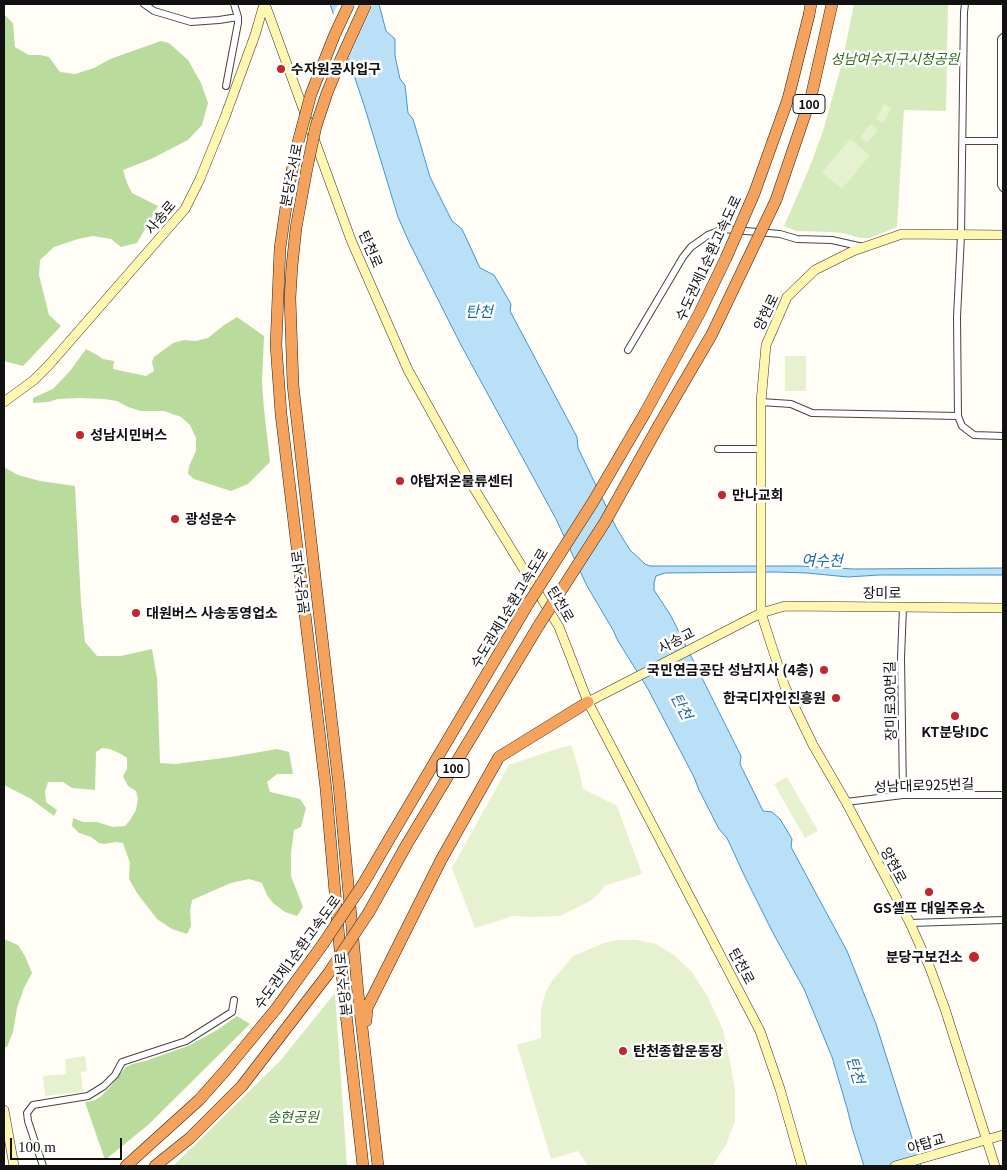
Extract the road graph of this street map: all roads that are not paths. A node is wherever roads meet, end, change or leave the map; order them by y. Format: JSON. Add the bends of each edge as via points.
{"nodes":[{"id":1,"x":144,"y":4,"type":"edge"},
{"id":2,"x":234,"y":4,"type":"edge"},
{"id":3,"x":265,"y":4,"type":"edge"},
{"id":4,"x":349,"y":4,"type":"edge"},
{"id":5,"x":366,"y":4,"type":"edge"},
{"id":6,"x":811,"y":4,"type":"edge"},
{"id":7,"x":832,"y":4,"type":"edge"},
{"id":8,"x":965,"y":4,"type":"edge"},
{"id":9,"x":238,"y":17,"type":"junction"},
{"id":10,"x":1003,"y":38,"type":"edge"},
{"id":11,"x":1003,"y":83,"type":"edge"},
{"id":12,"x":226,"y":86,"type":"dead end"},
{"id":13,"x":963,"y":141,"type":"junction"},
{"id":14,"x":1002,"y":141,"type":"edge"},
{"id":15,"x":1003,"y":188,"type":"edge"},
{"id":16,"x":960,"y":235,"type":"junction"},
{"id":17,"x":1003,"y":235,"type":"edge"},
{"id":18,"x":864,"y":247,"type":"junction"},
{"id":19,"x":628,"y":350,"type":"dead end"},
{"id":20,"x":4,"y":402,"type":"edge"},
{"id":21,"x":761,"y":402,"type":"junction"},
{"id":22,"x":958,"y":416,"type":"junction"},
{"id":23,"x":1003,"y":436,"type":"edge"},
{"id":24,"x":718,"y":449,"type":"dead end"},
{"id":25,"x":761,"y":449,"type":"junction"},
{"id":26,"x":903,"y":607,"type":"junction"},
{"id":27,"x":1003,"y":608,"type":"edge"},
{"id":28,"x":761,"y":612,"type":"junction"},
{"id":29,"x":732,"y":627,"type":"joint"},
{"id":30,"x":588,"y":702,"type":"junction"},
{"id":31,"x":904,"y":795,"type":"junction"},
{"id":32,"x":1003,"y":795,"type":"edge"},
{"id":33,"x":846,"y":802,"type":"junction"},
{"id":34,"x":1003,"y":920,"type":"edge"},
{"id":35,"x":910,"y":923,"type":"junction"},
{"id":36,"x":234,"y":1000,"type":"dead end"},
{"id":37,"x":363,"y":1040,"type":"junction"},
{"id":38,"x":4,"y":1110,"type":"edge"},
{"id":39,"x":1003,"y":1135,"type":"edge"},
{"id":40,"x":986,"y":1140,"type":"junction"},
{"id":41,"x":14,"y":1166,"type":"edge"},
{"id":42,"x":43,"y":1166,"type":"edge"},
{"id":43,"x":126,"y":1166,"type":"edge"},
{"id":44,"x":155,"y":1166,"type":"edge"},
{"id":45,"x":363,"y":1166,"type":"edge"},
{"id":46,"x":379,"y":1166,"type":"edge"},
{"id":47,"x":802,"y":1166,"type":"edge"},
{"id":48,"x":894,"y":1166,"type":"edge"},
{"id":49,"x":995,"y":1166,"type":"edge"}],
"edges":[{"from":1,"to":9,"type":"street","via":[[154,11],[192,22]]},
{"from":2,"to":9,"type":"street"},
{"from":3,"to":20,"type":"main road","name":"사송로","via":[[225,117],[186,209],[49,365]]},
{"from":3,"to":30,"type":"main road","name":"탄천로","via":[[352,240],[408,370],[472,485],[559,626]]},
{"from":4,"to":45,"type":"highway","name":"분당수서로","bridge":true,"via":[[310,94],[297,146],[281,240],[276,345],[281,414],[326,789]]},
{"from":5,"to":37,"type":"highway","name":"분당수서로","bridge":true,"via":[[316,126],[296,228],[290,298],[293,385],[339,786]]},
{"from":6,"to":43,"type":"highway","name":"수도권제1순환고속도로","number":"100","bridge":true,"via":[[788,99],[754,194],[726,258],[699,314],[593,502],[528,604],[363,884],[323,944],[276,1009],[224,1072],[199,1100]]},
{"from":7,"to":44,"type":"highway","number":"100","bridge":true,"via":[[811,97],[776,200],[712,334],[605,522],[539,625],[369,912],[328,974],[242,1086],[190,1138]]},
{"from":8,"to":13,"type":"street"},
{"from":9,"to":12,"type":"street"},
{"from":10,"to":11,"type":"street"},
{"from":11,"to":14,"type":"street"},
{"from":13,"to":14,"type":"street"},
{"from":13,"to":16,"type":"street"},
{"from":14,"to":15,"type":"street"},
{"from":16,"to":17,"type":"main road","name":"양현로"},
{"from":16,"to":18,"type":"main road","name":"양현로","via":[[902,234]]},
{"from":16,"to":22,"type":"street"},
{"from":18,"to":19,"type":"street","via":[[832,240],[797,239],[780,234],[723,229],[708,235],[683,257]]},
{"from":18,"to":21,"type":"main road","name":"양현로","via":[[815,270],[787,297],[766,345]]},
{"from":21,"to":22,"type":"street","via":[[791,404],[812,413]]},
{"from":21,"to":25,"type":"main road","name":"양현로"},
{"from":22,"to":23,"type":"street","via":[[962,426],[974,435]]},
{"from":24,"to":25,"type":"street"},
{"from":25,"to":28,"type":"main road","name":"양현로"},
{"from":26,"to":27,"type":"main road","name":"장미로"},
{"from":26,"to":28,"type":"main road","name":"장미로","via":[[785,606]]},
{"from":26,"to":31,"type":"street","name":"장미로30번길"},
{"from":28,"to":29,"type":"main road","name":"장미로"},
{"from":28,"to":33,"type":"main road","name":"양현로","via":[[785,687]]},
{"from":29,"to":30,"type":"main road","name":"사송교"},
{"from":30,"to":37,"type":"highway","via":[[499,757],[441,860],[374,992],[367,1008]]},
{"from":30,"to":47,"type":"main road","name":"탄천로","via":[[760,1031]]},
{"from":31,"to":32,"type":"street","name":"성남대로925번길"},
{"from":31,"to":33,"type":"street","name":"성남대로925번길"},
{"from":33,"to":35,"type":"main road","name":"양현로"},
{"from":34,"to":35,"type":"street"},
{"from":35,"to":40,"type":"main road","name":"양현로","via":[[942,1001]]},
{"from":36,"to":42,"type":"street","via":[[232,1012],[186,1041],[122,1062],[104,1086],[88,1096],[33,1105],[27,1113],[28,1121]]},
{"from":37,"to":46,"type":"highway","name":"분당수서로"},
{"from":38,"to":41,"type":"main road"},
{"from":39,"to":40,"type":"main road","name":"야탑교"},
{"from":40,"to":48,"type":"main road","name":"야탑교"},
{"from":40,"to":49,"type":"main road","name":"양현로"}]}
